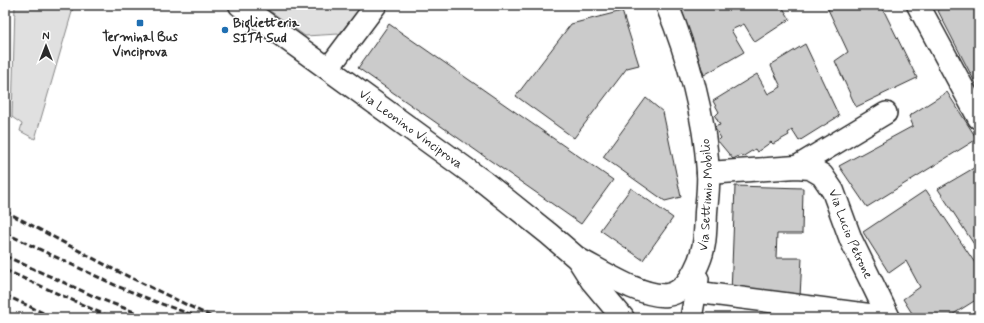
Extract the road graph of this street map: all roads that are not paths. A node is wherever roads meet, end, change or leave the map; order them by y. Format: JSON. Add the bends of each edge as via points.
{"nodes":[{"id":1,"x":240,"y":5,"type":"edge"},
{"id":2,"x":376,"y":5,"type":"edge"},
{"id":3,"x":667,"y":5,"type":"edge"},
{"id":4,"x":918,"y":5,"type":"edge"},
{"id":5,"x":328,"y":69,"type":"junction"},
{"id":6,"x":886,"y":113,"type":"dead end"},
{"id":7,"x":979,"y":118,"type":"edge"},
{"id":8,"x":796,"y":167,"type":"junction"},
{"id":9,"x":708,"y":173,"type":"junction"},
{"id":10,"x":702,"y":258,"type":"junction"},
{"id":11,"x":578,"y":259,"type":"junction"},
{"id":12,"x":696,"y":292,"type":"junction"},
{"id":13,"x":889,"y":317,"type":"edge"},
{"id":14,"x":623,"y":318,"type":"edge"},
{"id":15,"x":691,"y":318,"type":"edge"}],
"edges":[{"from":1,"to":5,"type":"main road","name":"Via Leonino Vinciprova"},
{"from":2,"to":5,"type":"street"},
{"from":3,"to":9,"type":"main road","name":"Via Settimio Mobilio","via":[[688,66],[701,122]]},
{"from":4,"to":7,"type":"main road"},
{"from":5,"to":11,"type":"main road","name":"Via Leonino Vinciprova","via":[[484,182]]},
{"from":6,"to":8,"type":"street","name":"Via Lucio Petrone"},
{"from":8,"to":9,"type":"main road","name":"Via Lucio Petrone"},
{"from":8,"to":13,"type":"main road","name":"Via Lucio Petrone","via":[[810,168],[822,175],[832,191],[851,240]]},
{"from":9,"to":10,"type":"main road","name":"Via Settimio Mobilio"},
{"from":10,"to":11,"type":"main road","name":"Via Leonino Vinciprova","via":[[687,284],[678,292],[665,295],[641,290]]},
{"from":10,"to":12,"type":"street","name":"Via Settimio Mobilio"},
{"from":11,"to":14,"type":"main road","name":"Via Leonino Vinciprova","via":[[592,281]]},
{"from":12,"to":13,"type":"street"},
{"from":12,"to":15,"type":"street","name":"Via Settimio Mobilio"}]}
